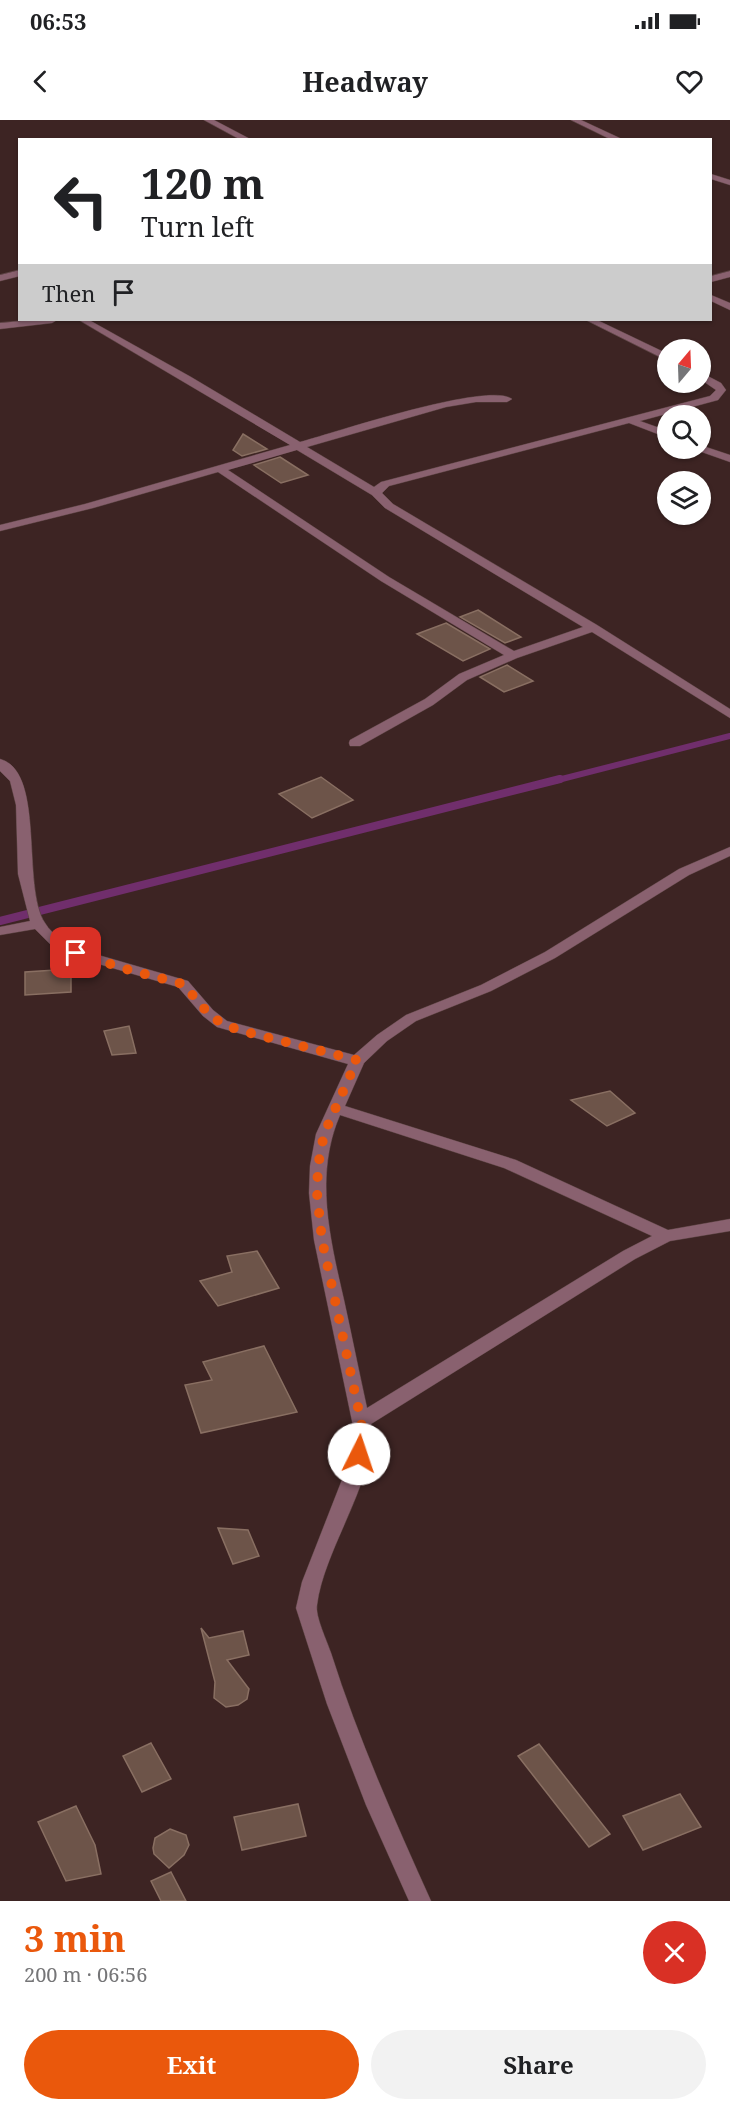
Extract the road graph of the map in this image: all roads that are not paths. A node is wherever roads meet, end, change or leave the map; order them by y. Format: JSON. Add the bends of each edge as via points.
{"nodes":[{"id":1,"x":208,"y":120,"type":"edge"},
{"id":2,"x":574,"y":120,"type":"edge"},
{"id":3,"x":244,"y":138,"type":"edge"},
{"id":4,"x":615,"y":138,"type":"edge"},
{"id":5,"x":712,"y":176,"type":"edge"},
{"id":6,"x":730,"y":183,"type":"edge"},
{"id":7,"x":18,"y":273,"type":"edge"},
{"id":8,"x":730,"y":274,"type":"edge"},
{"id":9,"x":3,"y":277,"type":"edge"},
{"id":10,"x":712,"y":279,"type":"edge"},
{"id":11,"x":18,"y":281,"type":"edge"},
{"id":12,"x":712,"y":298,"type":"edge"},
{"id":13,"x":730,"y":307,"type":"edge"},
{"id":14,"x":43,"y":321,"type":"edge"},
{"id":15,"x":85,"y":321,"type":"edge"},
{"id":16,"x":593,"y":321,"type":"edge"},
{"id":17,"x":0,"y":326,"type":"edge"},
{"id":18,"x":657,"y":353,"type":"edge"},
{"id":19,"x":711,"y":381,"type":"edge"},
{"id":20,"x":507,"y":399,"type":"dead end"},
{"id":21,"x":629,"y":420,"type":"junction"},
{"id":22,"x":657,"y":431,"type":"edge"},
{"id":23,"x":298,"y":446,"type":"junction"},
{"id":24,"x":711,"y":452,"type":"edge"},
{"id":25,"x":730,"y":459,"type":"edge"},
{"id":26,"x":221,"y":470,"type":"junction"},
{"id":27,"x":376,"y":493,"type":"junction"},
{"id":28,"x":0,"y":528,"type":"edge"},
{"id":29,"x":593,"y":628,"type":"junction"},
{"id":30,"x":513,"y":655,"type":"junction"},
{"id":31,"x":730,"y":714,"type":"edge"},
{"id":32,"x":355,"y":743,"type":"dead end"},
{"id":33,"x":0,"y":763,"type":"edge"},
{"id":34,"x":730,"y":851,"type":"edge"},
{"id":35,"x":38,"y":924,"type":"junction"},
{"id":36,"x":0,"y":931,"type":"edge"},
{"id":37,"x":357,"y":1060,"type":"junction"},
{"id":38,"x":335,"y":1108,"type":"junction"},
{"id":39,"x":730,"y":1225,"type":"edge"},
{"id":40,"x":666,"y":1236,"type":"junction"},
{"id":41,"x":361,"y":1421,"type":"junction"},
{"id":42,"x":420,"y":1901,"type":"edge"}],
"edges":[{"from":1,"to":3,"type":"street"},
{"from":2,"to":4,"type":"street"},
{"from":5,"to":6,"type":"street"},
{"from":7,"to":9,"type":"street"},
{"from":8,"to":10,"type":"street"},
{"from":9,"to":11,"type":"street"},
{"from":12,"to":13,"type":"street"},
{"from":14,"to":17,"type":"street"},
{"from":15,"to":23,"type":"street"},
{"from":16,"to":18,"type":"street"},
{"from":19,"to":21,"type":"street","via":[[721,390],[714,398]]},
{"from":20,"to":23,"type":"street","via":[[445,404]]},
{"from":21,"to":22,"type":"street"},
{"from":21,"to":27,"type":"street","via":[[386,484]]},
{"from":23,"to":26,"type":"street"},
{"from":23,"to":27,"type":"street"},
{"from":24,"to":25,"type":"street"},
{"from":26,"to":28,"type":"street"},
{"from":26,"to":30,"type":"street","via":[[386,579]]},
{"from":27,"to":29,"type":"street","via":[[389,506]]},
{"from":29,"to":30,"type":"street"},
{"from":29,"to":31,"type":"street"},
{"from":30,"to":32,"type":"street","via":[[464,677],[429,702]]},
{"from":33,"to":35,"type":"street","via":[[16,780],[23,805],[25,874]]},
{"from":34,"to":37,"type":"street","via":[[684,872],[550,955],[486,988],[411,1018]]},
{"from":35,"to":36,"type":"street"},
{"from":35,"to":37,"type":"street","via":[[60,946],[76,953],[183,984],[222,1024]]},
{"from":37,"to":38,"type":"street"},
{"from":38,"to":40,"type":"street","via":[[510,1164]]},
{"from":38,"to":41,"type":"street","via":[[324,1134],[317,1193],[322,1240]]},
{"from":39,"to":40,"type":"street"},
{"from":40,"to":41,"type":"street"},
{"from":41,"to":42,"type":"street","via":[[363,1440],[356,1467],[312,1582],[306,1608],[337,1704]]}]}
